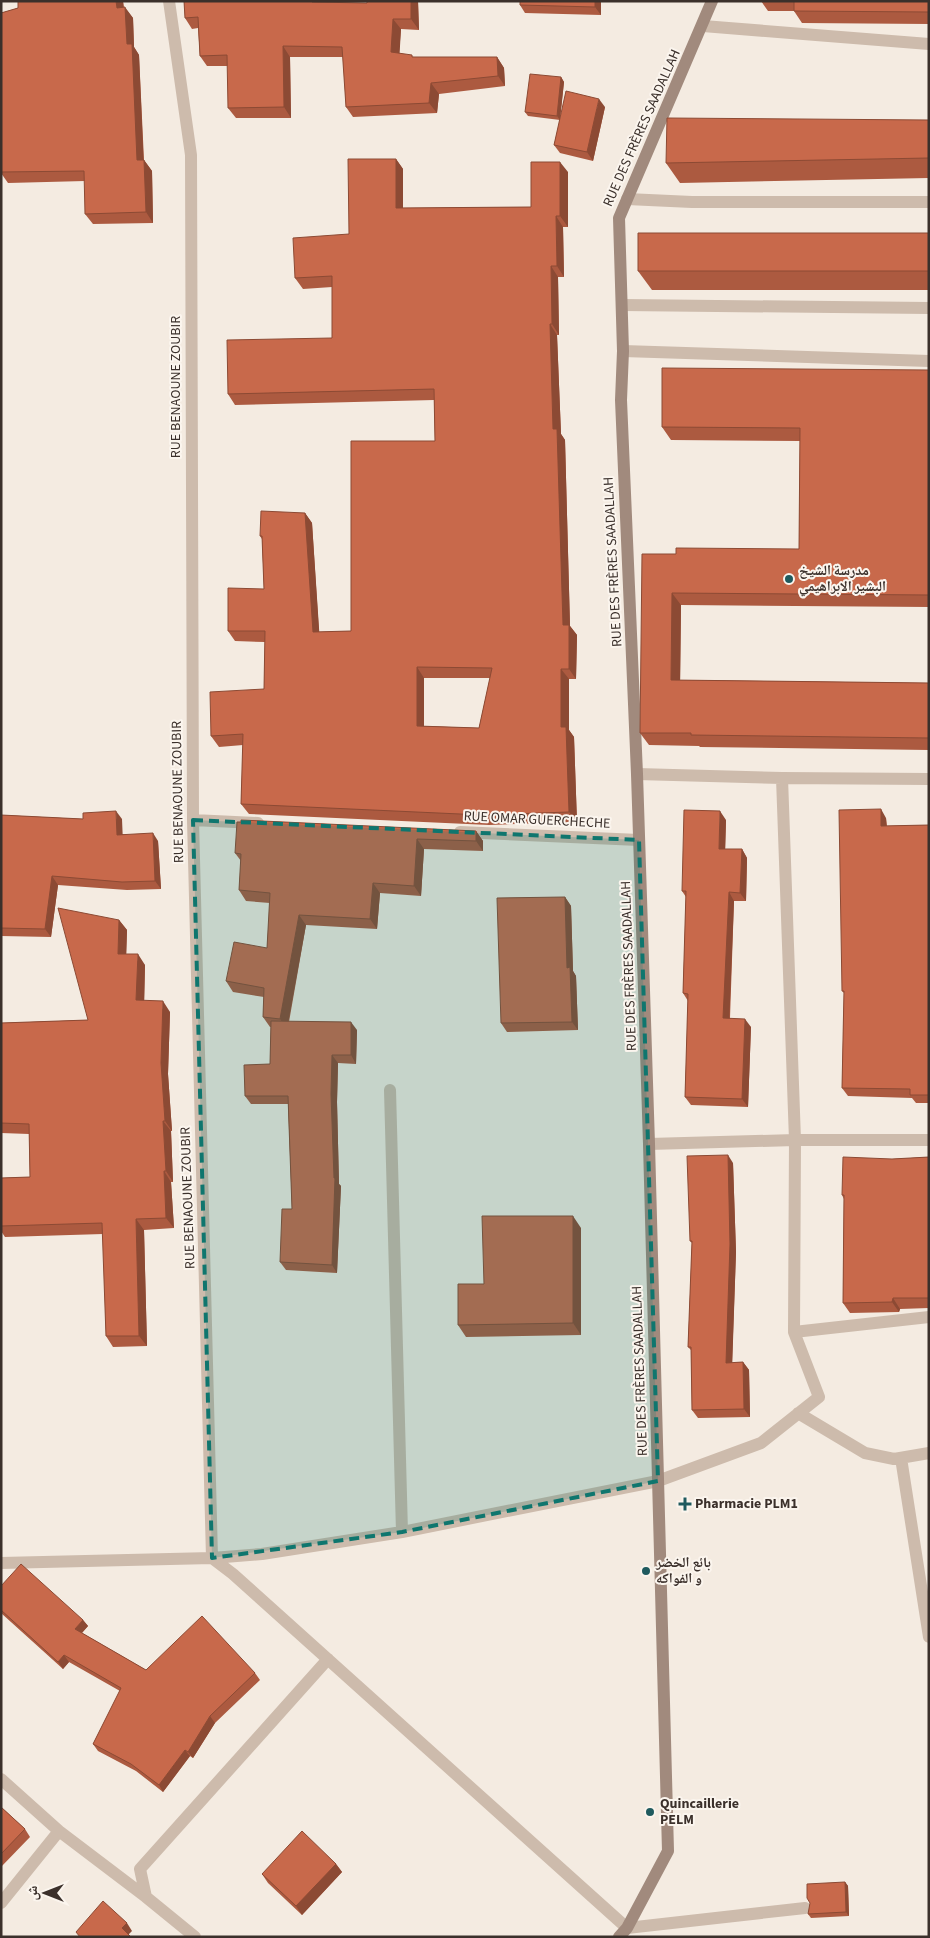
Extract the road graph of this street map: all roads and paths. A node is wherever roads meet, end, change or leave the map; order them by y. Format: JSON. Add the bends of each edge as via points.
{"nodes":[{"id":1,"x":169,"y":1,"type":"edge"},
{"id":2,"x":712,"y":1,"type":"edge"},
{"id":3,"x":703,"y":26,"type":"junction"},
{"id":4,"x":929,"y":44,"type":"edge"},
{"id":5,"x":627,"y":199,"type":"junction"},
{"id":6,"x":929,"y":202,"type":"edge"},
{"id":7,"x":622,"y":305,"type":"junction"},
{"id":8,"x":929,"y":308,"type":"edge"},
{"id":9,"x":623,"y":351,"type":"junction"},
{"id":10,"x":929,"y":361,"type":"edge"},
{"id":11,"x":637,"y":774,"type":"junction"},
{"id":12,"x":782,"y":778,"type":"junction"},
{"id":13,"x":929,"y":779,"type":"edge"},
{"id":14,"x":193,"y":820,"type":"junction"},
{"id":15,"x":272,"y":823,"type":"edge"},
{"id":16,"x":451,"y":832,"type":"edge"},
{"id":17,"x":640,"y":840,"type":"junction"},
{"id":18,"x":390,"y":1090,"type":"dead end"},
{"id":19,"x":795,"y":1140,"type":"junction"},
{"id":20,"x":929,"y":1140,"type":"edge"},
{"id":21,"x":650,"y":1144,"type":"junction"},
{"id":22,"x":929,"y":1317,"type":"edge"},
{"id":23,"x":794,"y":1332,"type":"junction"},
{"id":24,"x":798,"y":1413,"type":"junction"},
{"id":25,"x":929,"y":1453,"type":"edge"},
{"id":26,"x":901,"y":1458,"type":"junction"},
{"id":27,"x":658,"y":1481,"type":"junction"},
{"id":28,"x":402,"y":1532,"type":"junction"},
{"id":29,"x":212,"y":1558,"type":"junction"},
{"id":30,"x":1,"y":1563,"type":"edge"},
{"id":31,"x":929,"y":1637,"type":"edge"},
{"id":32,"x":328,"y":1659,"type":"junction"},
{"id":33,"x":1,"y":1779,"type":"edge"},
{"id":34,"x":59,"y":1831,"type":"junction"},
{"id":35,"x":146,"y":1897,"type":"junction"},
{"id":36,"x":1,"y":1903,"type":"edge"},
{"id":37,"x":805,"y":1908,"type":"dead end"},
{"id":38,"x":623,"y":1932,"type":"edge"},
{"id":39,"x":195,"y":1937,"type":"edge"}],
"edges":[{"from":1,"to":14,"type":"street","name":"RUE BENAOUNE ZOUBIR","via":[[191,155]]},
{"from":2,"to":3,"type":"street","name":"RUE DES FRÈRES SAADALLAH"},
{"from":3,"to":4,"type":"street"},
{"from":3,"to":5,"type":"street","name":"RUE DES FRÈRES SAADALLAH"},
{"from":5,"to":6,"type":"street"},
{"from":5,"to":7,"type":"street","name":"RUE DES FRÈRES SAADALLAH","via":[[619,218]]},
{"from":7,"to":8,"type":"street"},
{"from":7,"to":9,"type":"street","name":"RUE DES FRÈRES SAADALLAH"},
{"from":9,"to":10,"type":"street"},
{"from":9,"to":11,"type":"street","name":"RUE DES FRÈRES SAADALLAH","via":[[621,400]]},
{"from":11,"to":12,"type":"street"},
{"from":11,"to":17,"type":"street","name":"RUE DES FRÈRES SAADALLAH"},
{"from":12,"to":13,"type":"street"},
{"from":12,"to":19,"type":"street"},
{"from":14,"to":15,"type":"street"},
{"from":14,"to":29,"type":"street","name":"RUE BENAOUNE ZOUBIR"},
{"from":16,"to":17,"type":"street","name":"RUE OMAR GUERCHECHE"},
{"from":17,"to":21,"type":"street","name":"RUE DES FRÈRES SAADALLAH"},
{"from":18,"to":28,"type":"street"},
{"from":19,"to":20,"type":"street"},
{"from":19,"to":21,"type":"street"},
{"from":19,"to":23,"type":"street"},
{"from":21,"to":27,"type":"street","name":"RUE DES FRÈRES SAADALLAH"},
{"from":22,"to":23,"type":"street"},
{"from":23,"to":24,"type":"street","via":[[819,1397]]},
{"from":24,"to":26,"type":"street","via":[[865,1453],[894,1460]]},
{"from":24,"to":27,"type":"street","via":[[761,1443]]},
{"from":25,"to":26,"type":"street"},
{"from":26,"to":31,"type":"street"},
{"from":27,"to":28,"type":"street"},
{"from":27,"to":38,"type":"street","name":"RUE DES FRÈRES SAADALLAH","via":[[668,1851]]},
{"from":28,"to":29,"type":"street","via":[[262,1554]]},
{"from":29,"to":30,"type":"street"},
{"from":29,"to":32,"type":"street"},
{"from":32,"to":35,"type":"street","via":[[140,1869]]},
{"from":32,"to":38,"type":"street"},
{"from":33,"to":34,"type":"street"},
{"from":34,"to":35,"type":"street"},
{"from":34,"to":36,"type":"street"},
{"from":35,"to":39,"type":"street"},
{"from":37,"to":38,"type":"street"}]}
